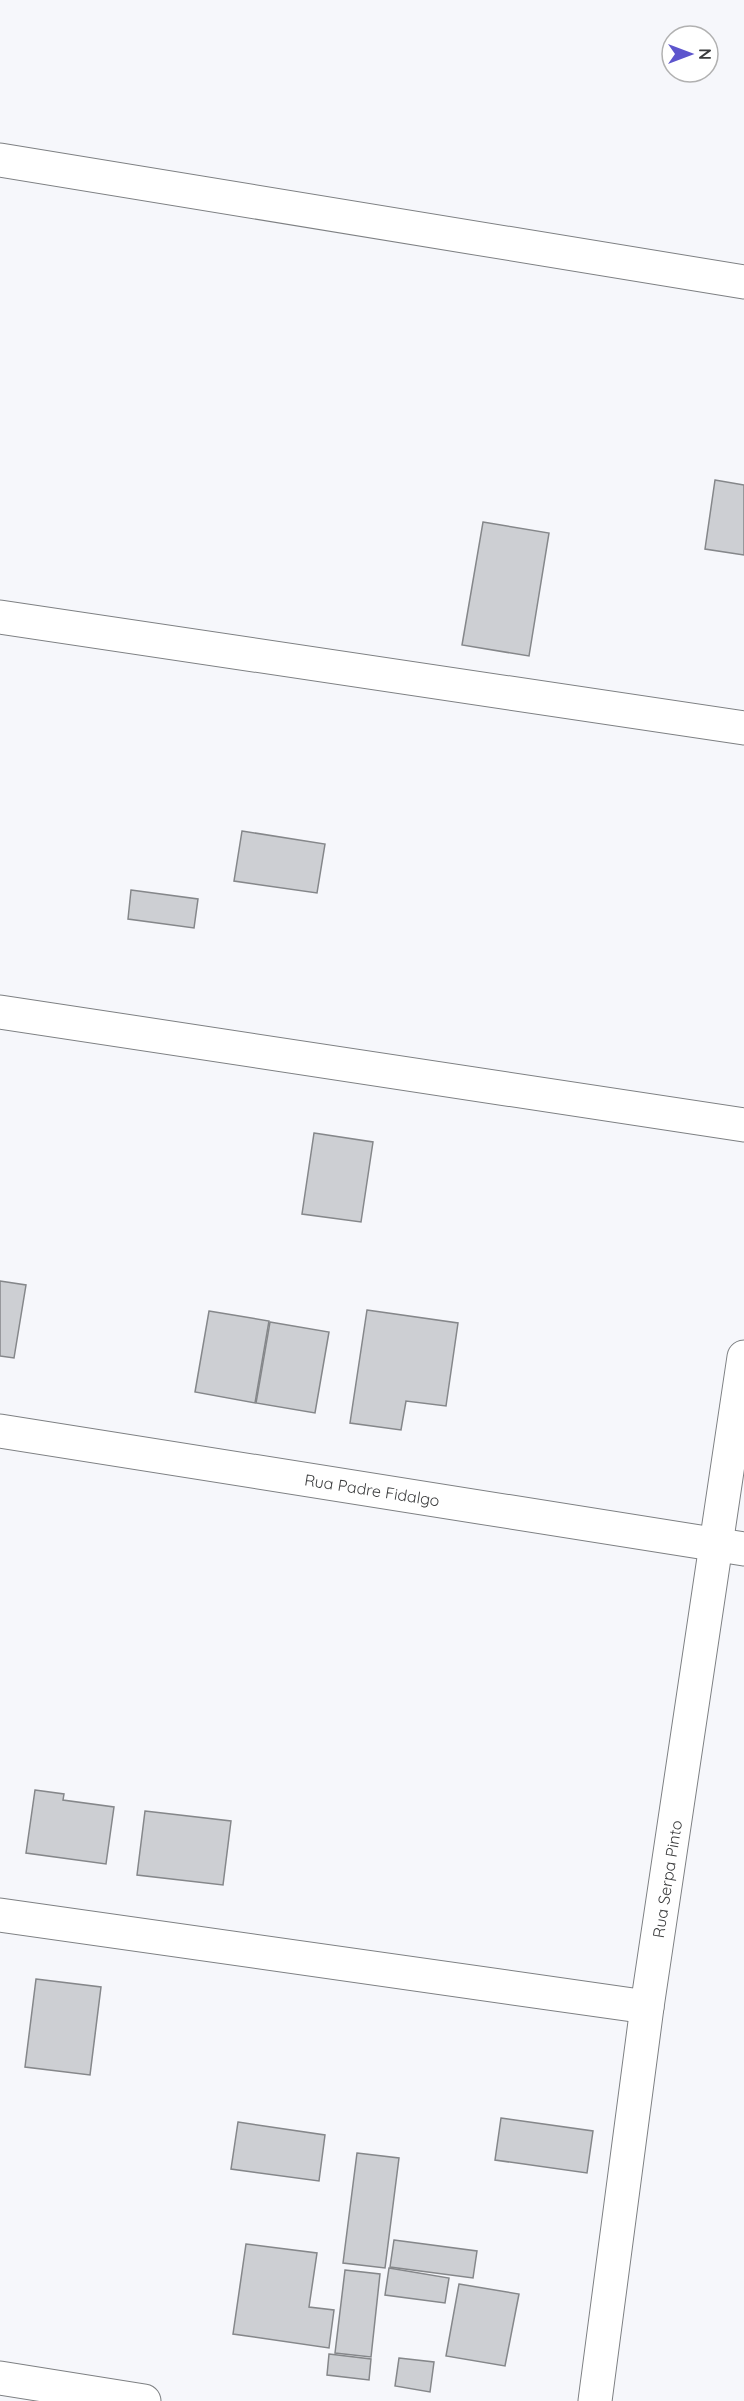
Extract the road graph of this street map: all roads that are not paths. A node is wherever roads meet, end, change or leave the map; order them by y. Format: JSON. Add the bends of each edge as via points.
{"nodes":[{"id":1,"x":0,"y":160,"type":"edge"},
{"id":2,"x":744,"y":282,"type":"edge"},
{"id":3,"x":0,"y":616,"type":"edge"},
{"id":4,"x":744,"y":728,"type":"edge"},
{"id":5,"x":0,"y":1012,"type":"edge"},
{"id":6,"x":744,"y":1125,"type":"edge"},
{"id":7,"x":744,"y":1357,"type":"edge"},
{"id":8,"x":0,"y":1431,"type":"edge"},
{"id":9,"x":731,"y":1547,"type":"edge"},
{"id":10,"x":0,"y":1915,"type":"edge"},
{"id":11,"x":647,"y":2007,"type":"junction"},
{"id":12,"x":0,"y":2378,"type":"edge"},
{"id":13,"x":144,"y":2401,"type":"edge"},
{"id":14,"x":595,"y":2401,"type":"edge"}],
"edges":[{"from":1,"to":2,"type":"street"},
{"from":3,"to":4,"type":"street"},
{"from":5,"to":6,"type":"street"},
{"from":7,"to":9,"type":"street","name":"Rua Serpa Pinto"},
{"from":8,"to":9,"type":"street","name":"Rua Padre Fidalgo"},
{"from":9,"to":11,"type":"street","name":"Rua Serpa Pinto"},
{"from":10,"to":11,"type":"street"},
{"from":11,"to":14,"type":"street","name":"Rua Serpa Pinto"},
{"from":12,"to":13,"type":"street"}]}
